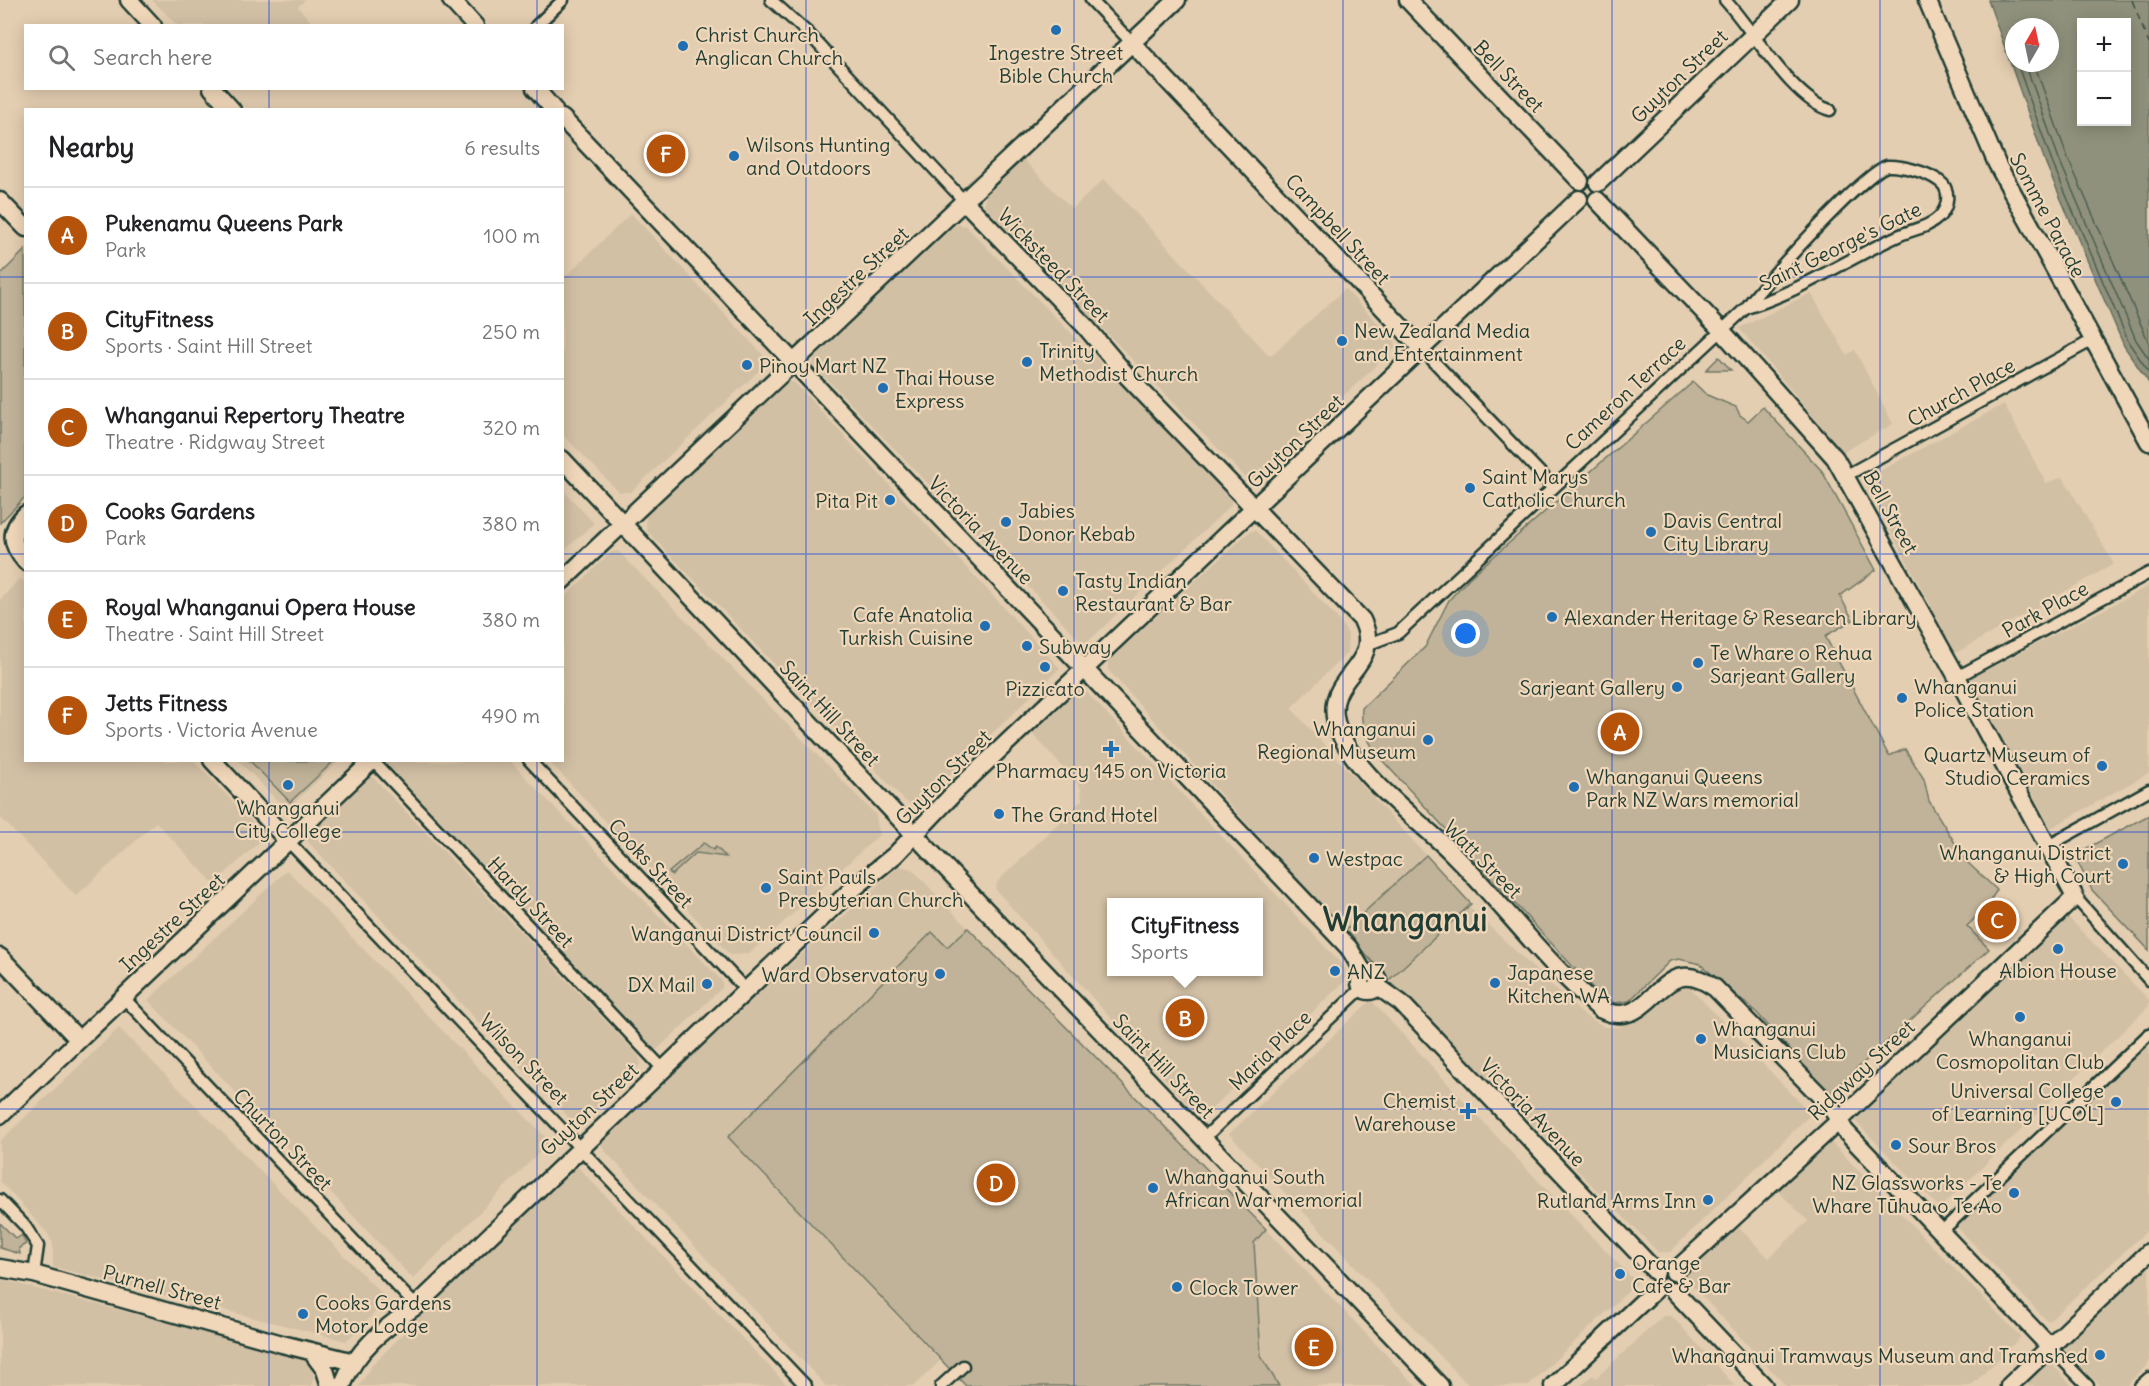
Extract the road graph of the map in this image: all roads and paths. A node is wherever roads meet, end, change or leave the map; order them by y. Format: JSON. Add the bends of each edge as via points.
{"nodes":[{"id":1,"x":129,"y":0,"type":"edge"},
{"id":2,"x":451,"y":0,"type":"edge"},
{"id":3,"x":563,"y":0,"type":"edge"},
{"id":4,"x":771,"y":0,"type":"edge"},
{"id":5,"x":1091,"y":0,"type":"edge"},
{"id":6,"x":1177,"y":0,"type":"edge"},
{"id":7,"x":1408,"y":0,"type":"edge"},
{"id":8,"x":1725,"y":0,"type":"edge"},
{"id":9,"x":1790,"y":0,"type":"edge"},
{"id":10,"x":1927,"y":0,"type":"edge"},
{"id":11,"x":151,"y":24,"type":"edge"},
{"id":12,"x":473,"y":24,"type":"edge"},
{"id":13,"x":538,"y":24,"type":"edge"},
{"id":14,"x":1753,"y":34,"type":"junction"},
{"id":15,"x":1132,"y":43,"type":"junction"},
{"id":16,"x":214,"y":90,"type":"edge"},
{"id":17,"x":537,"y":90,"type":"edge"},
{"id":18,"x":229,"y":108,"type":"edge"},
{"id":19,"x":552,"y":108,"type":"edge"},
{"id":20,"x":1830,"y":110,"type":"dead end"},
{"id":21,"x":564,"y":120,"type":"edge"},
{"id":22,"x":1580,"y":181,"type":"junction"},
{"id":23,"x":1598,"y":191,"type":"junction"},
{"id":24,"x":1579,"y":199,"type":"junction"},
{"id":25,"x":0,"y":201,"type":"edge"},
{"id":26,"x":965,"y":202,"type":"junction"},
{"id":27,"x":24,"y":226,"type":"edge"},
{"id":28,"x":1746,"y":308,"type":"junction"},
{"id":29,"x":1722,"y":331,"type":"junction"},
{"id":30,"x":2093,"y":340,"type":"junction"},
{"id":31,"x":1422,"y":349,"type":"junction"},
{"id":32,"x":794,"y":363,"type":"junction"},
{"id":33,"x":2149,"y":442,"type":"edge"},
{"id":34,"x":564,"y":461,"type":"edge"},
{"id":35,"x":1847,"y":475,"type":"junction"},
{"id":36,"x":1552,"y":489,"type":"junction"},
{"id":37,"x":1255,"y":508,"type":"junction"},
{"id":38,"x":24,"y":516,"type":"edge"},
{"id":39,"x":625,"y":523,"type":"junction"},
{"id":40,"x":24,"y":559,"type":"edge"},
{"id":41,"x":2149,"y":573,"type":"edge"},
{"id":42,"x":564,"y":579,"type":"edge"},
{"id":43,"x":1369,"y":644,"type":"junction"},
{"id":44,"x":1084,"y":669,"type":"junction"},
{"id":45,"x":1957,"y":677,"type":"junction"},
{"id":46,"x":214,"y":762,"type":"edge"},
{"id":47,"x":372,"y":762,"type":"edge"},
{"id":48,"x":374,"y":762,"type":"edge"},
{"id":49,"x":531,"y":762,"type":"edge"},
{"id":50,"x":2149,"y":790,"type":"edge"},
{"id":51,"x":914,"y":834,"type":"junction"},
{"id":52,"x":288,"y":842,"type":"junction"},
{"id":53,"x":2048,"y":846,"type":"junction"},
{"id":54,"x":2074,"y":897,"type":"junction"},
{"id":55,"x":0,"y":957,"type":"edge"},
{"id":56,"x":2149,"y":980,"type":"edge"},
{"id":57,"x":1368,"y":982,"type":"junction"},
{"id":58,"x":746,"y":990,"type":"junction"},
{"id":59,"x":123,"y":998,"type":"junction"},
{"id":60,"x":2149,"y":1034,"type":"edge"},
{"id":61,"x":79,"y":1040,"type":"junction"},
{"id":62,"x":663,"y":1069,"type":"junction"},
{"id":63,"x":0,"y":1115,"type":"edge"},
{"id":64,"x":1840,"y":1120,"type":"junction"},
{"id":65,"x":1204,"y":1138,"type":"junction"},
{"id":66,"x":579,"y":1148,"type":"junction"},
{"id":67,"x":0,"y":1200,"type":"edge"},
{"id":68,"x":1941,"y":1232,"type":"junction"},
{"id":69,"x":2149,"y":1252,"type":"edge"},
{"id":70,"x":0,"y":1268,"type":"edge"},
{"id":71,"x":1656,"y":1272,"type":"junction"},
{"id":72,"x":1674,"y":1272,"type":"junction"},
{"id":73,"x":34,"y":1274,"type":"junction"},
{"id":74,"x":1655,"y":1290,"type":"junction"},
{"id":75,"x":1674,"y":1291,"type":"junction"},
{"id":76,"x":416,"y":1306,"type":"junction"},
{"id":77,"x":2050,"y":1347,"type":"junction"},
{"id":78,"x":311,"y":1351,"type":"junction"},
{"id":79,"x":354,"y":1362,"type":"junction"},
{"id":80,"x":963,"y":1366,"type":"dead end"},
{"id":81,"x":2149,"y":1378,"type":"edge"},
{"id":82,"x":330,"y":1386,"type":"edge"},
{"id":83,"x":342,"y":1386,"type":"edge"},
{"id":84,"x":806,"y":1386,"type":"edge"},
{"id":85,"x":941,"y":1386,"type":"edge"},
{"id":86,"x":1440,"y":1386,"type":"edge"},
{"id":87,"x":1553,"y":1386,"type":"edge"},
{"id":88,"x":1764,"y":1386,"type":"edge"},
{"id":89,"x":2009,"y":1386,"type":"edge"},
{"id":90,"x":2088,"y":1386,"type":"edge"},
{"id":91,"x":2140,"y":1386,"type":"edge"}],
"edges":[{"from":1,"to":11,"type":"street"},
{"from":2,"to":12,"type":"street"},
{"from":3,"to":13,"type":"street"},
{"from":4,"to":26,"type":"street","name":"Wicksteed Street","via":[[809,34]]},
{"from":5,"to":15,"type":"street","name":"Campbell Street"},
{"from":6,"to":15,"type":"street","name":"Ingestre Street"},
{"from":7,"to":22,"type":"street","name":"Bell Street"},
{"from":8,"to":14,"type":"street"},
{"from":9,"to":14,"type":"street","name":"Guyton Street"},
{"from":10,"to":30,"type":"street","name":"Somme Parade","via":[[1996,164]]},
{"from":14,"to":20,"type":"street","via":[[1812,102]]},
{"from":14,"to":23,"type":"street","name":"Guyton Street"},
{"from":15,"to":26,"type":"street","name":"Ingestre Street"},
{"from":15,"to":31,"type":"street","name":"Campbell Street"},
{"from":16,"to":18,"type":"street"},
{"from":17,"to":19,"type":"street"},
{"from":21,"to":32,"type":"street","name":"Victoria Avenue"},
{"from":22,"to":23,"type":"street","via":[[1592,178]]},
{"from":22,"to":24,"type":"street","via":[[1576,188]]},
{"from":23,"to":24,"type":"street","via":[[1586,203]]},
{"from":23,"to":29,"type":"street","name":"Bell Street"},
{"from":24,"to":31,"type":"street","name":"Guyton Street"},
{"from":25,"to":27,"type":"street"},
{"from":26,"to":32,"type":"street","name":"Ingestre Street"},
{"from":26,"to":37,"type":"street","name":"Wicksteed Street"},
{"from":28,"to":28,"type":"street","name":"Saint George's Gate","via":[[1760,287],[1874,171],[1887,166],[1901,167],[1939,181],[1946,188],[1944,211],[1926,226],[1900,235],[1773,300]]},
{"from":28,"to":29,"type":"street","name":"Saint George's Gate"},
{"from":29,"to":35,"type":"street","name":"Bell Street","via":[[1820,439]]},
{"from":29,"to":36,"type":"street","name":"Cameron Terrace"},
{"from":30,"to":33,"type":"street","name":"Somme Parade"},
{"from":30,"to":35,"type":"street","name":"Church Place"},
{"from":31,"to":36,"type":"street","name":"Campbell Street"},
{"from":31,"to":37,"type":"street","name":"Guyton Street"},
{"from":32,"to":39,"type":"street","name":"Ingestre Street"},
{"from":32,"to":44,"type":"street","name":"Victoria Avenue"},
{"from":34,"to":39,"type":"street","name":"Saint Hill Street"},
{"from":35,"to":45,"type":"street","name":"Bell Street"},
{"from":36,"to":43,"type":"street","name":"Cameron Terrace","via":[[1398,633]]},
{"from":37,"to":43,"type":"street","name":"Wicksteed Street","via":[[1362,620]]},
{"from":37,"to":44,"type":"street","name":"Guyton Street"},
{"from":38,"to":40,"type":"street","via":[[16,524],[12,538]]},
{"from":39,"to":42,"type":"street","name":"Ingestre Street"},
{"from":39,"to":51,"type":"street","name":"Saint Hill Street"},
{"from":41,"to":45,"type":"street","name":"Park Place"},
{"from":43,"to":64,"type":"street","name":"Watt Street","via":[[1363,659],[1337,692],[1334,709],[1340,734],[1353,756],[1413,820],[1449,850],[1590,1000],[1610,1014],[1626,1014],[1674,978],[1684,974],[1705,980],[1728,999]]},
{"from":44,"to":51,"type":"street","name":"Guyton Street"},
{"from":44,"to":57,"type":"street","name":"Victoria Avenue","via":[[1349,948]]},
{"from":45,"to":53,"type":"street","name":"Bell Street"},
{"from":46,"to":52,"type":"street","name":"Wilson Street"},
{"from":47,"to":52,"type":"street","name":"Ingestre Street"},
{"from":48,"to":62,"type":"street","name":"Hardy Street"},
{"from":49,"to":58,"type":"street","name":"Cooks Street"},
{"from":50,"to":53,"type":"street"},
{"from":51,"to":58,"type":"street","name":"Guyton Street"},
{"from":51,"to":65,"type":"street","name":"Saint Hill Street"},
{"from":52,"to":59,"type":"street","name":"Ingestre Street"},
{"from":52,"to":66,"type":"street","name":"Wilson Street"},
{"from":53,"to":54,"type":"street","name":"Bell Street"},
{"from":54,"to":56,"type":"street"},
{"from":54,"to":64,"type":"street","name":"Ridgway Street"},
{"from":55,"to":61,"type":"street"},
{"from":57,"to":65,"type":"street","name":"Maria Place"},
{"from":57,"to":71,"type":"street","name":"Victoria Avenue","via":[[1401,1003]]},
{"from":58,"to":62,"type":"street","name":"Guyton Street"},
{"from":59,"to":61,"type":"street","name":"Ingestre Street"},
{"from":59,"to":76,"type":"street","name":"Churton Street"},
{"from":60,"to":68,"type":"street"},
{"from":61,"to":63,"type":"street","name":"Ingestre Street"},
{"from":62,"to":66,"type":"street","name":"Guyton Street"},
{"from":64,"to":68,"type":"street","via":[[1845,1131]]},
{"from":64,"to":72,"type":"street","name":"Ridgway Street"},
{"from":65,"to":86,"type":"street","name":"Saint Hill Street"},
{"from":66,"to":76,"type":"street","name":"Guyton Street"},
{"from":66,"to":84,"type":"street","name":"Wilson Street"},
{"from":67,"to":73,"type":"street","via":[[38,1246]]},
{"from":68,"to":77,"type":"street"},
{"from":69,"to":77,"type":"street"},
{"from":70,"to":73,"type":"street","name":"Purnell Street"},
{"from":71,"to":72,"type":"street","via":[[1665,1268]]},
{"from":71,"to":74,"type":"street","via":[[1652,1281]]},
{"from":72,"to":75,"type":"street","via":[[1678,1282]]},
{"from":73,"to":78,"type":"street","name":"Purnell Street"},
{"from":74,"to":75,"type":"street","via":[[1664,1294]]},
{"from":74,"to":87,"type":"street"},
{"from":75,"to":88,"type":"street"},
{"from":76,"to":79,"type":"street","name":"Guyton Street","via":[[381,1332]]},
{"from":77,"to":89,"type":"street"},
{"from":77,"to":90,"type":"street"},
{"from":78,"to":79,"type":"street","name":"Purnell Street"},
{"from":78,"to":82,"type":"street","via":[[325,1370]]},
{"from":79,"to":83,"type":"street","name":"Guyton Street"},
{"from":80,"to":85,"type":"street"},
{"from":81,"to":91,"type":"street"}]}
